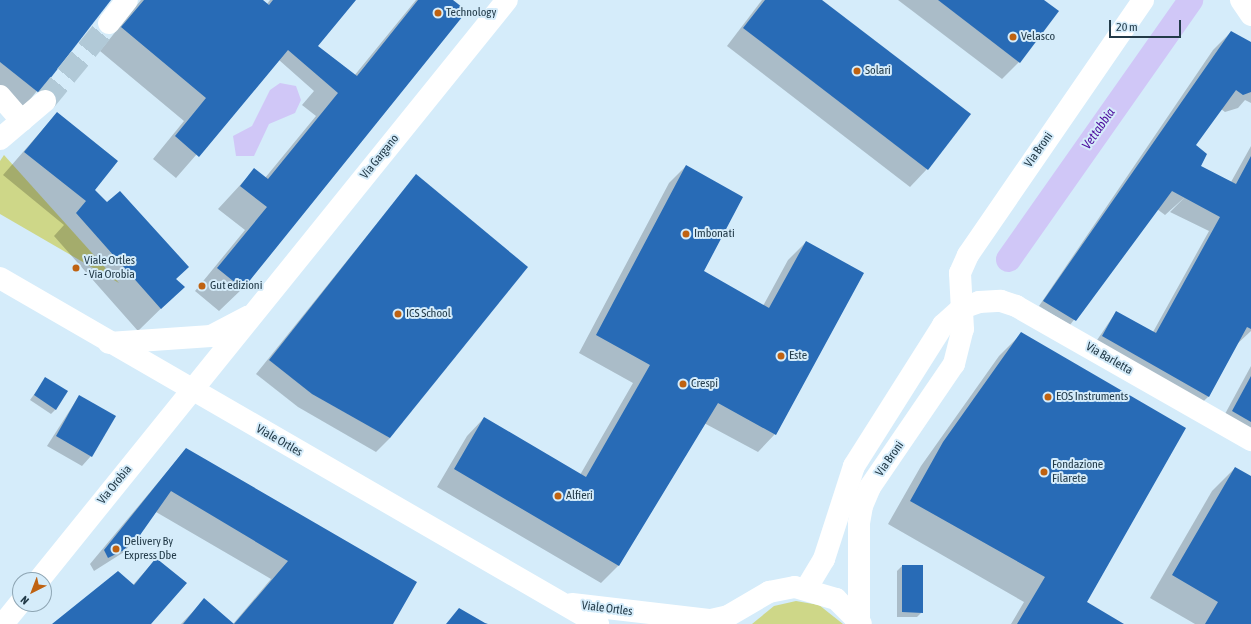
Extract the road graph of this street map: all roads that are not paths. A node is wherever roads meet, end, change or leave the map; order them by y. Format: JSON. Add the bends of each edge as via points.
{"nodes":[{"id":1,"x":127,"y":0,"type":"edge"},
{"id":2,"x":508,"y":0,"type":"edge"},
{"id":3,"x":1143,"y":0,"type":"edge"},
{"id":4,"x":1242,"y":0,"type":"edge"},
{"id":5,"x":1251,"y":15,"type":"edge"},
{"id":6,"x":109,"y":23,"type":"tunnel mouth"},
{"id":7,"x":0,"y":96,"type":"edge"},
{"id":8,"x":45,"y":101,"type":"tunnel mouth"},
{"id":9,"x":22,"y":121,"type":"junction"},
{"id":10,"x":0,"y":139,"type":"edge"},
{"id":11,"x":0,"y":278,"type":"edge"},
{"id":12,"x":962,"y":308,"type":"junction"},
{"id":13,"x":253,"y":314,"type":"junction"},
{"id":14,"x":109,"y":343,"type":"junction"},
{"id":15,"x":192,"y":390,"type":"junction"},
{"id":16,"x":1251,"y":440,"type":"edge"},
{"id":17,"x":45,"y":572,"type":"edge"},
{"id":18,"x":806,"y":589,"type":"junction"},
{"id":19,"x":559,"y":603,"type":"junction"},
{"id":20,"x":748,"y":606,"type":"junction"},
{"id":21,"x":13,"y":612,"type":"edge"},
{"id":22,"x":860,"y":623,"type":"edge"},
{"id":23,"x":3,"y":624,"type":"edge"},
{"id":24,"x":598,"y":624,"type":"edge"},
{"id":25,"x":735,"y":624,"type":"edge"}],
"edges":[{"from":1,"to":6,"type":"street"},
{"from":2,"to":13,"type":"street","name":"Via Gargano"},
{"from":3,"to":12,"type":"street","name":"Via Broni","via":[[968,255],[960,273]]},
{"from":4,"to":5,"type":"street"},
{"from":7,"to":9,"type":"street"},
{"from":8,"to":9,"type":"street"},
{"from":9,"to":10,"type":"street"},
{"from":11,"to":14,"type":"street","name":"Viale Ortles"},
{"from":12,"to":16,"type":"street","name":"Via Barletta","via":[[992,300],[1016,306]]},
{"from":12,"to":18,"type":"street","via":[[943,325],[854,466],[824,559]]},
{"from":12,"to":22,"type":"street","name":"Via Broni","via":[[963,328],[954,364],[870,487],[862,506],[859,523]]},
{"from":13,"to":14,"type":"street","name":"Via Gargano","via":[[211,336]]},
{"from":13,"to":15,"type":"street","name":"Via Gargano"},
{"from":14,"to":15,"type":"street","name":"Viale Ortles"},
{"from":15,"to":17,"type":"street","name":"Via Orobia"},
{"from":15,"to":19,"type":"street","name":"Viale Ortles"},
{"from":18,"to":20,"type":"street","name":"Viale Ortles","via":[[769,592]]},
{"from":18,"to":22,"type":"street","name":"Viale Ortles","via":[[836,599]]},
{"from":19,"to":20,"type":"street","name":"Viale Ortles","via":[[711,620]]},
{"from":19,"to":24,"type":"street","name":"Viale Ortles"},
{"from":20,"to":25,"type":"street","name":"Viale Ortles"},
{"from":21,"to":23,"type":"street"}]}
